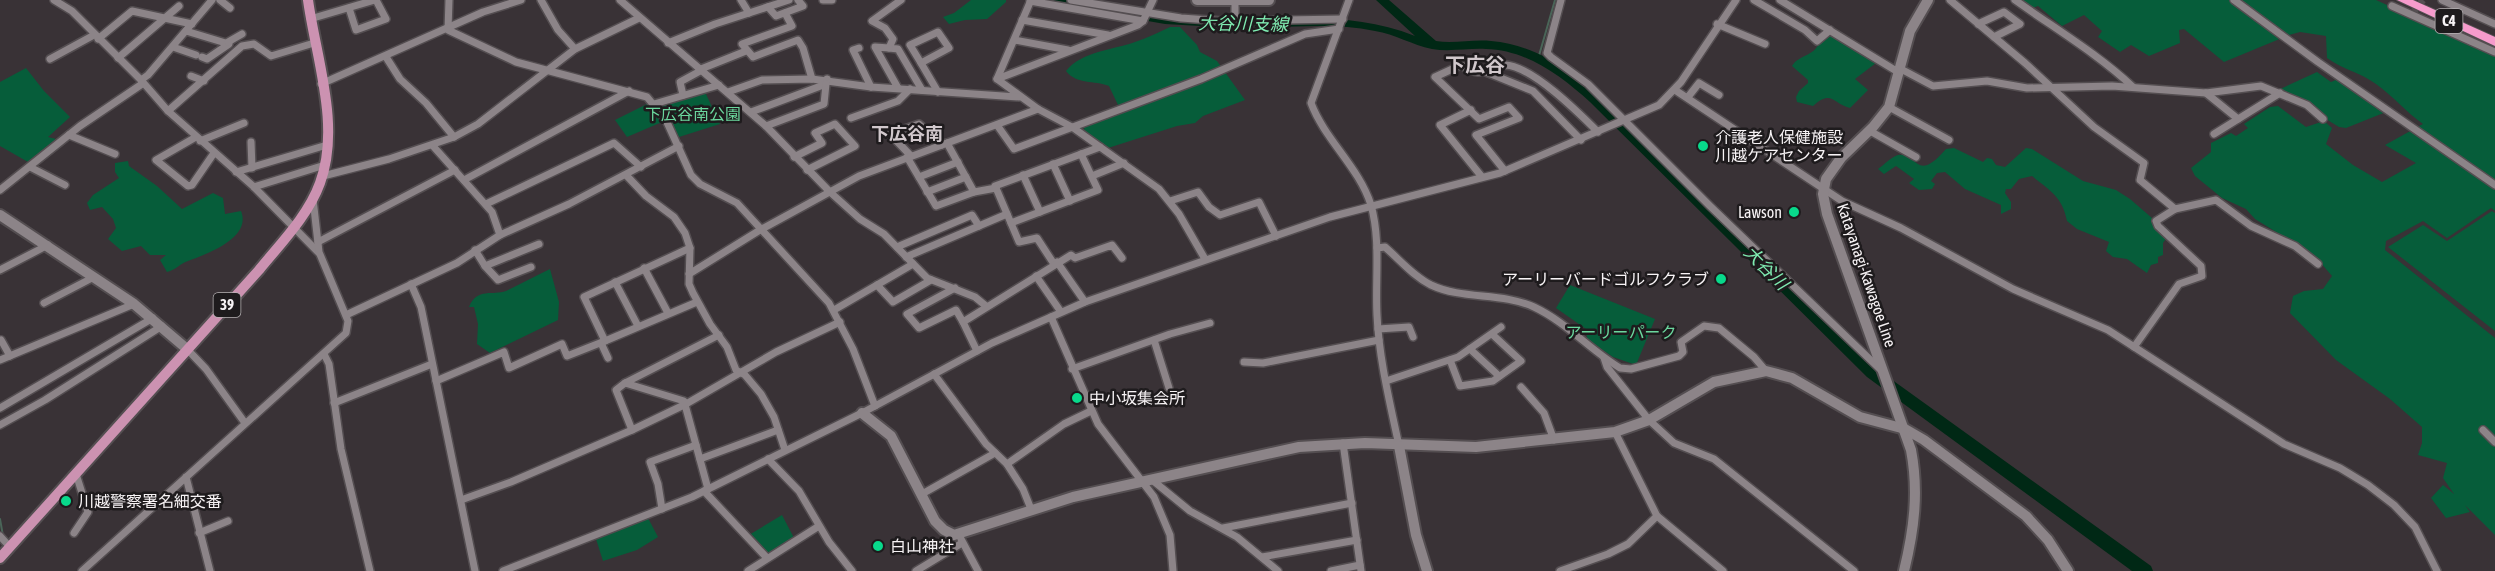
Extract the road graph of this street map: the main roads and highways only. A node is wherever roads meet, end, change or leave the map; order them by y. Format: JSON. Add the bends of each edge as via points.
{"nodes":[{"id":1,"x":308,"y":0,"type":"edge"},
{"id":2,"x":2398,"y":3,"type":"edge"},
{"id":3,"x":2414,"y":9,"type":"edge"},
{"id":4,"x":2495,"y":35,"type":"edge"},
{"id":5,"x":2495,"y":42,"type":"edge"},
{"id":6,"x":0,"y":558,"type":"edge"}],
"edges":[{"from":1,"to":6,"type":"main road","number":"39","via":[[327,145],[324,171],[313,197],[259,270]]},
{"from":2,"to":5,"type":"highway","number":"C4"},
{"from":3,"to":4,"type":"highway","number":"C4"}]}
